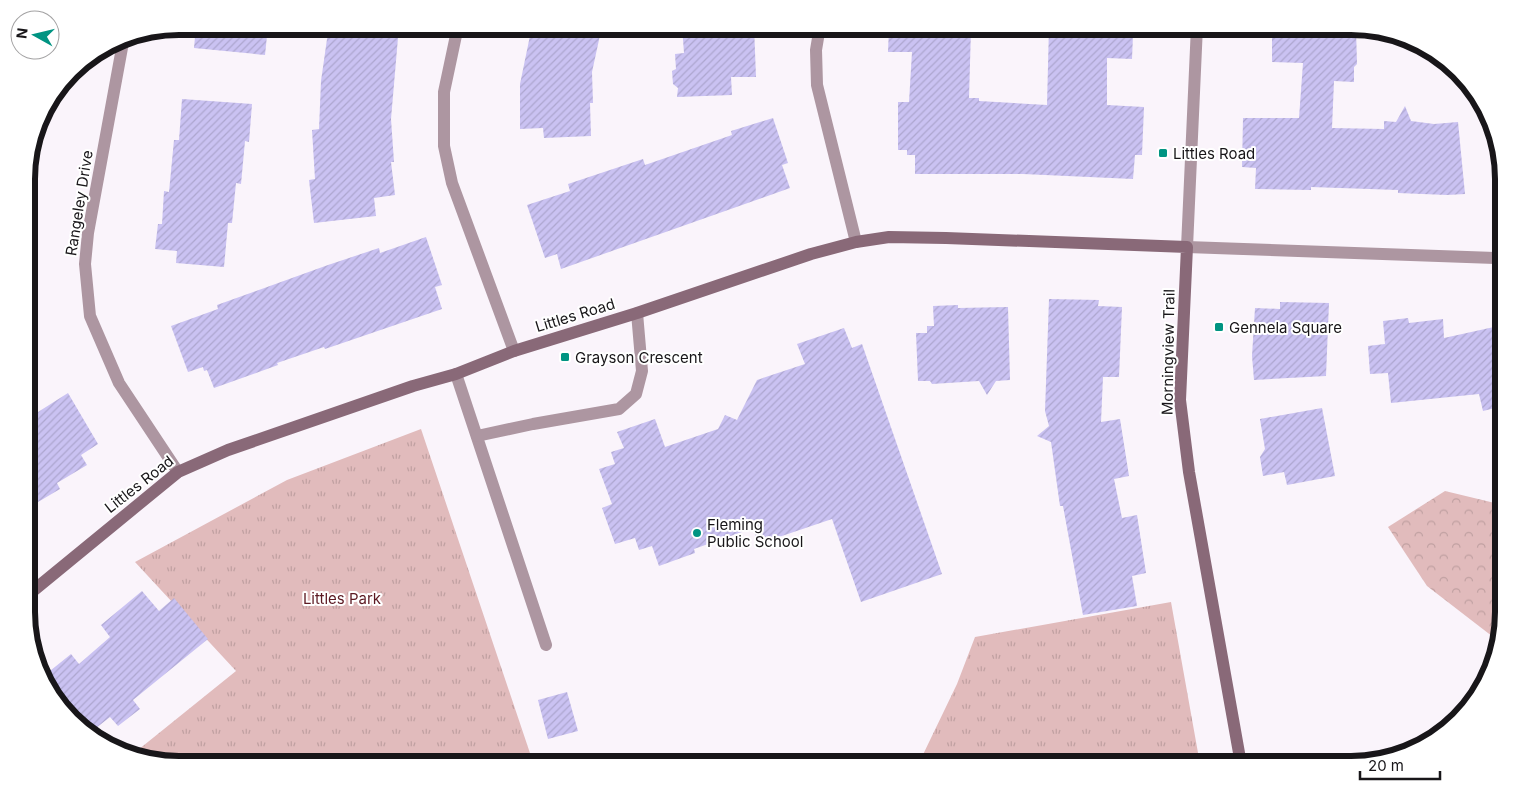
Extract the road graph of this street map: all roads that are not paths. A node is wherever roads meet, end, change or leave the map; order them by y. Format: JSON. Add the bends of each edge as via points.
{"nodes":[{"id":1,"x":456,"y":35,"type":"edge"},
{"id":2,"x":818,"y":35,"type":"edge"},
{"id":3,"x":1197,"y":35,"type":"edge"},
{"id":4,"x":122,"y":47,"type":"edge"},
{"id":5,"x":856,"y":242,"type":"junction"},
{"id":6,"x":1187,"y":247,"type":"junction"},
{"id":7,"x":1495,"y":257,"type":"edge"},
{"id":8,"x":637,"y":313,"type":"junction"},
{"id":9,"x":514,"y":350,"type":"junction"},
{"id":10,"x":456,"y":374,"type":"junction"},
{"id":11,"x":477,"y":436,"type":"junction"},
{"id":12,"x":178,"y":472,"type":"junction"},
{"id":13,"x":35,"y":589,"type":"edge"},
{"id":14,"x":546,"y":645,"type":"dead end"},
{"id":15,"x":1240,"y":756,"type":"edge"}],
"edges":[{"from":1,"to":9,"type":"street","via":[[444,92],[444,146],[452,183]]},
{"from":2,"to":5,"type":"street","via":[[817,84]]},
{"from":3,"to":6,"type":"street","name":"Morningview Trail"},
{"from":4,"to":12,"type":"street","name":"Rangeley Drive","via":[[88,233],[85,264],[90,316],[119,383]]},
{"from":5,"to":6,"type":"street","name":"Littles Road","via":[[889,237]]},
{"from":5,"to":8,"type":"street","name":"Littles Road"},
{"from":6,"to":7,"type":"street"},
{"from":6,"to":15,"type":"street","name":"Morningview Trail","via":[[1180,400],[1189,472]]},
{"from":8,"to":9,"type":"street","name":"Littles Road"},
{"from":8,"to":11,"type":"street","via":[[642,371],[636,394],[619,408]]},
{"from":9,"to":10,"type":"street","name":"Littles Road"},
{"from":10,"to":11,"type":"street"},
{"from":10,"to":12,"type":"street","name":"Littles Road","via":[[228,450]]},
{"from":11,"to":14,"type":"street"},
{"from":12,"to":13,"type":"street","name":"Littles Road"}]}
